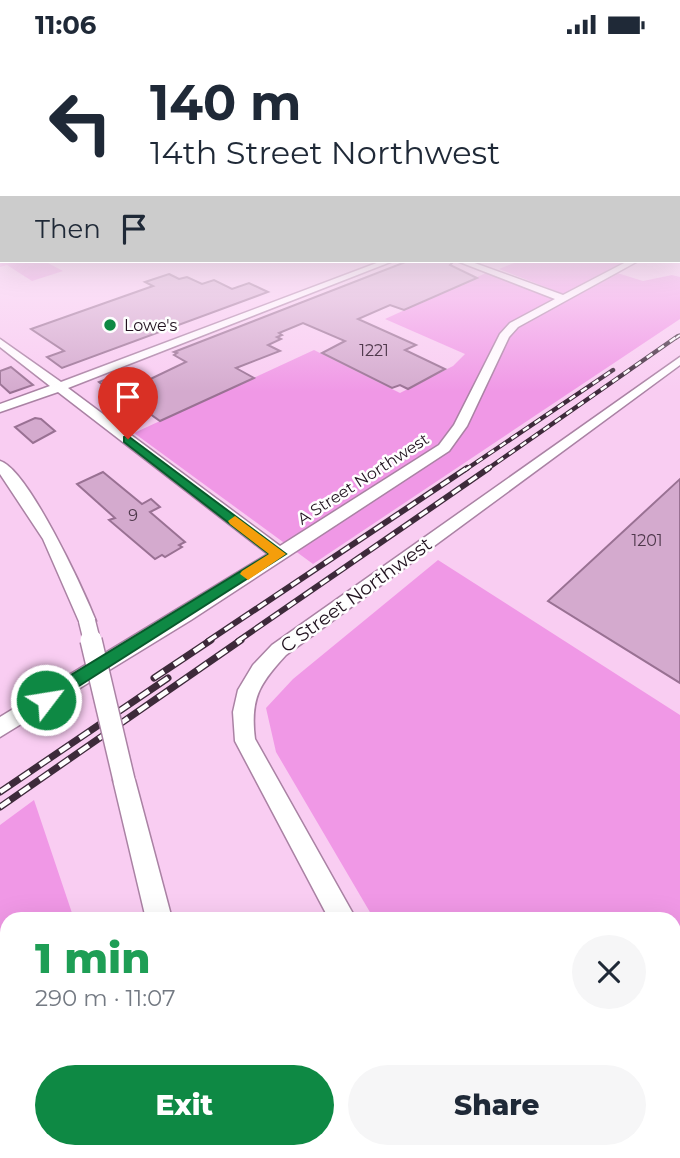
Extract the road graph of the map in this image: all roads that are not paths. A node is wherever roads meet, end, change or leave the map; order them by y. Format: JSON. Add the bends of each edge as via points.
{"nodes":[{"id":1,"x":309,"y":288,"type":"edge"},
{"id":2,"x":319,"y":288,"type":"edge"},
{"id":3,"x":534,"y":288,"type":"edge"},
{"id":4,"x":582,"y":288,"type":"edge"},
{"id":5,"x":562,"y":298,"type":"junction"},
{"id":6,"x":0,"y":342,"type":"edge"},
{"id":7,"x":680,"y":360,"type":"edge"},
{"id":8,"x":58,"y":387,"type":"junction"},
{"id":9,"x":0,"y":408,"type":"edge"},
{"id":10,"x":0,"y":465,"type":"edge"},
{"id":11,"x":279,"y":554,"type":"junction"},
{"id":12,"x":0,"y":728,"type":"edge"},
{"id":13,"x":157,"y":912,"type":"edge"},
{"id":14,"x":338,"y":912,"type":"edge"}],
"edges":[{"from":1,"to":8,"type":"street"},
{"from":2,"to":8,"type":"street"},
{"from":3,"to":5,"type":"street"},
{"from":4,"to":5,"type":"street","name":"A Street Northwest"},
{"from":5,"to":11,"type":"street","name":"A Street Northwest","via":[[503,336],[460,426],[444,448]]},
{"from":6,"to":8,"type":"street"},
{"from":7,"to":14,"type":"street","name":"C Street Northwest","via":[[279,650],[253,677],[244,702],[245,741]]},
{"from":8,"to":9,"type":"street"},
{"from":8,"to":11,"type":"street"},
{"from":10,"to":13,"type":"street","bridge":true,"via":[[47,531],[71,575],[87,621]]},
{"from":11,"to":12,"type":"street","name":"A Street Northwest"}]}
